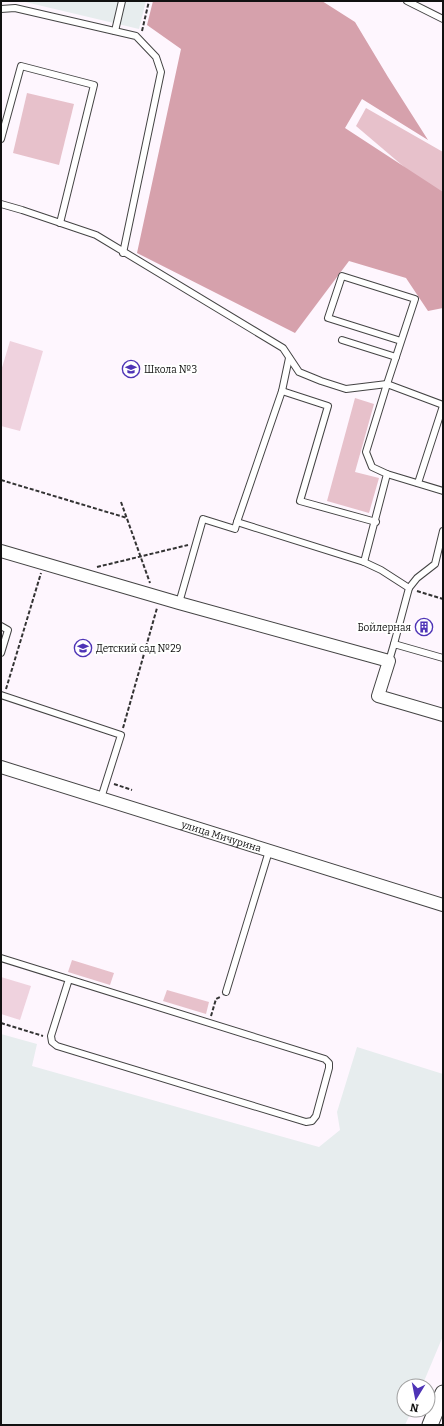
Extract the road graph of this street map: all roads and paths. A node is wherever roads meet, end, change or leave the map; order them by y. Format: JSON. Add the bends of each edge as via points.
{"nodes":[{"id":1,"x":122,"y":1,"type":"edge"},
{"id":2,"x":149,"y":1,"type":"edge"},
{"id":3,"x":407,"y":1,"type":"edge"},
{"id":4,"x":1,"y":9,"type":"edge"},
{"id":5,"x":443,"y":19,"type":"edge"},
{"id":6,"x":115,"y":31,"type":"junction"},
{"id":7,"x":140,"y":40,"type":"junction"},
{"id":8,"x":1,"y":139,"type":"edge"},
{"id":9,"x":1,"y":204,"type":"edge"},
{"id":10,"x":60,"y":223,"type":"junction"},
{"id":11,"x":124,"y":253,"type":"junction"},
{"id":12,"x":342,"y":340,"type":"dead end"},
{"id":13,"x":402,"y":341,"type":"junction"},
{"id":14,"x":396,"y":357,"type":"junction"},
{"id":15,"x":289,"y":358,"type":"junction"},
{"id":16,"x":387,"y":384,"type":"junction"},
{"id":17,"x":282,"y":391,"type":"junction"},
{"id":18,"x":443,"y":405,"type":"edge"},
{"id":19,"x":387,"y":474,"type":"junction"},
{"id":20,"x":1,"y":480,"type":"edge"},
{"id":21,"x":418,"y":483,"type":"junction"},
{"id":22,"x":443,"y":491,"type":"edge"},
{"id":23,"x":121,"y":502,"type":"dead end"},
{"id":24,"x":127,"y":518,"type":"junction"},
{"id":25,"x":237,"y":522,"type":"junction"},
{"id":26,"x":376,"y":522,"type":"junction"},
{"id":27,"x":443,"y":531,"type":"edge"},
{"id":28,"x":196,"y":544,"type":"junction"},
{"id":29,"x":1,"y":551,"type":"edge"},
{"id":30,"x":140,"y":556,"type":"junction"},
{"id":31,"x":364,"y":562,"type":"junction"},
{"id":32,"x":43,"y":564,"type":"junction"},
{"id":33,"x":91,"y":568,"type":"dead end"},
{"id":34,"x":409,"y":588,"type":"junction"},
{"id":35,"x":152,"y":589,"type":"dead end"},
{"id":36,"x":443,"y":599,"type":"edge"},
{"id":37,"x":178,"y":603,"type":"junction"},
{"id":38,"x":157,"y":608,"type":"dead end"},
{"id":39,"x":1,"y":626,"type":"edge"},
{"id":40,"x":394,"y":644,"type":"junction"},
{"id":41,"x":1,"y":653,"type":"edge"},
{"id":42,"x":443,"y":658,"type":"edge"},
{"id":43,"x":389,"y":660,"type":"junction"},
{"id":44,"x":2,"y":696,"type":"edge"},
{"id":45,"x":443,"y":715,"type":"edge"},
{"id":46,"x":121,"y":735,"type":"junction"},
{"id":47,"x":1,"y":767,"type":"edge"},
{"id":48,"x":106,"y":781,"type":"junction"},
{"id":49,"x":132,"y":790,"type":"dead end"},
{"id":50,"x":101,"y":798,"type":"junction"},
{"id":51,"x":269,"y":851,"type":"junction"},
{"id":52,"x":443,"y":905,"type":"edge"},
{"id":53,"x":1,"y":958,"type":"edge"},
{"id":54,"x":69,"y":979,"type":"junction"},
{"id":55,"x":226,"y":992,"type":"dead end"},
{"id":56,"x":216,"y":999,"type":"dead end"},
{"id":57,"x":214,"y":1006,"type":"dead end"},
{"id":58,"x":1,"y":1023,"type":"edge"},
{"id":59,"x":52,"y":1038,"type":"junction"},
{"id":60,"x":443,"y":1393,"type":"edge"},
{"id":61,"x":430,"y":1425,"type":"edge"}],
"edges":[{"from":1,"to":6,"type":"lane"},
{"from":2,"to":7,"type":"path"},
{"from":3,"to":5,"type":"lane"},
{"from":4,"to":6,"type":"lane","via":[[15,8]]},
{"from":6,"to":7,"type":"lane","via":[[136,36]]},
{"from":7,"to":11,"type":"lane","via":[[156,57],[160,72]]},
{"from":8,"to":10,"type":"lane","via":[[21,66],[94,84]]},
{"from":9,"to":10,"type":"lane"},
{"from":10,"to":11,"type":"lane","via":[[96,235]]},
{"from":11,"to":15,"type":"lane","via":[[283,348]]},
{"from":12,"to":14,"type":"lane"},
{"from":13,"to":13,"type":"lane","via":[[416,299],[342,276],[328,318]]},
{"from":13,"to":14,"type":"lane"},
{"from":14,"to":16,"type":"lane"},
{"from":15,"to":16,"type":"lane","via":[[299,372],[346,389]]},
{"from":15,"to":17,"type":"lane"},
{"from":16,"to":18,"type":"lane"},
{"from":16,"to":19,"type":"lane","via":[[366,452],[372,467]]},
{"from":17,"to":25,"type":"lane"},
{"from":17,"to":26,"type":"lane","via":[[328,406],[300,501]]},
{"from":18,"to":21,"type":"lane"},
{"from":19,"to":21,"type":"lane"},
{"from":19,"to":26,"type":"lane"},
{"from":20,"to":24,"type":"path"},
{"from":21,"to":22,"type":"lane"},
{"from":23,"to":24,"type":"path"},
{"from":24,"to":30,"type":"path"},
{"from":25,"to":28,"type":"lane","via":[[235,530],[203,519]]},
{"from":25,"to":31,"type":"lane"},
{"from":26,"to":31,"type":"lane"},
{"from":27,"to":34,"type":"lane","via":[[435,564]]},
{"from":28,"to":30,"type":"path"},
{"from":28,"to":37,"type":"lane"},
{"from":29,"to":32,"type":"street"},
{"from":30,"to":33,"type":"path"},
{"from":30,"to":35,"type":"path"},
{"from":31,"to":34,"type":"lane"},
{"from":32,"to":37,"type":"street"},
{"from":32,"to":44,"type":"path"},
{"from":34,"to":36,"type":"path"},
{"from":34,"to":40,"type":"lane"},
{"from":37,"to":43,"type":"street"},
{"from":38,"to":46,"type":"path"},
{"from":39,"to":41,"type":"lane","via":[[8,630]]},
{"from":40,"to":42,"type":"lane"},
{"from":40,"to":43,"type":"lane"},
{"from":43,"to":45,"type":"street","via":[[378,696]]},
{"from":44,"to":46,"type":"lane"},
{"from":46,"to":48,"type":"lane"},
{"from":47,"to":50,"type":"street","name":"улица Мичурина"},
{"from":48,"to":49,"type":"path"},
{"from":48,"to":50,"type":"lane"},
{"from":50,"to":51,"type":"street","name":"улица Мичурина"},
{"from":51,"to":52,"type":"street","name":"улица Мичурина"},
{"from":51,"to":55,"type":"lane"},
{"from":53,"to":54,"type":"lane"},
{"from":54,"to":59,"type":"lane"},
{"from":54,"to":59,"type":"lane","via":[[325,1059],[329,1063],[329,1068],[316,1116],[306,1122],[57,1046],[52,1042]]},
{"from":56,"to":57,"type":"path"},
{"from":58,"to":59,"type":"path"},
{"from":60,"to":61,"type":"street"}]}
